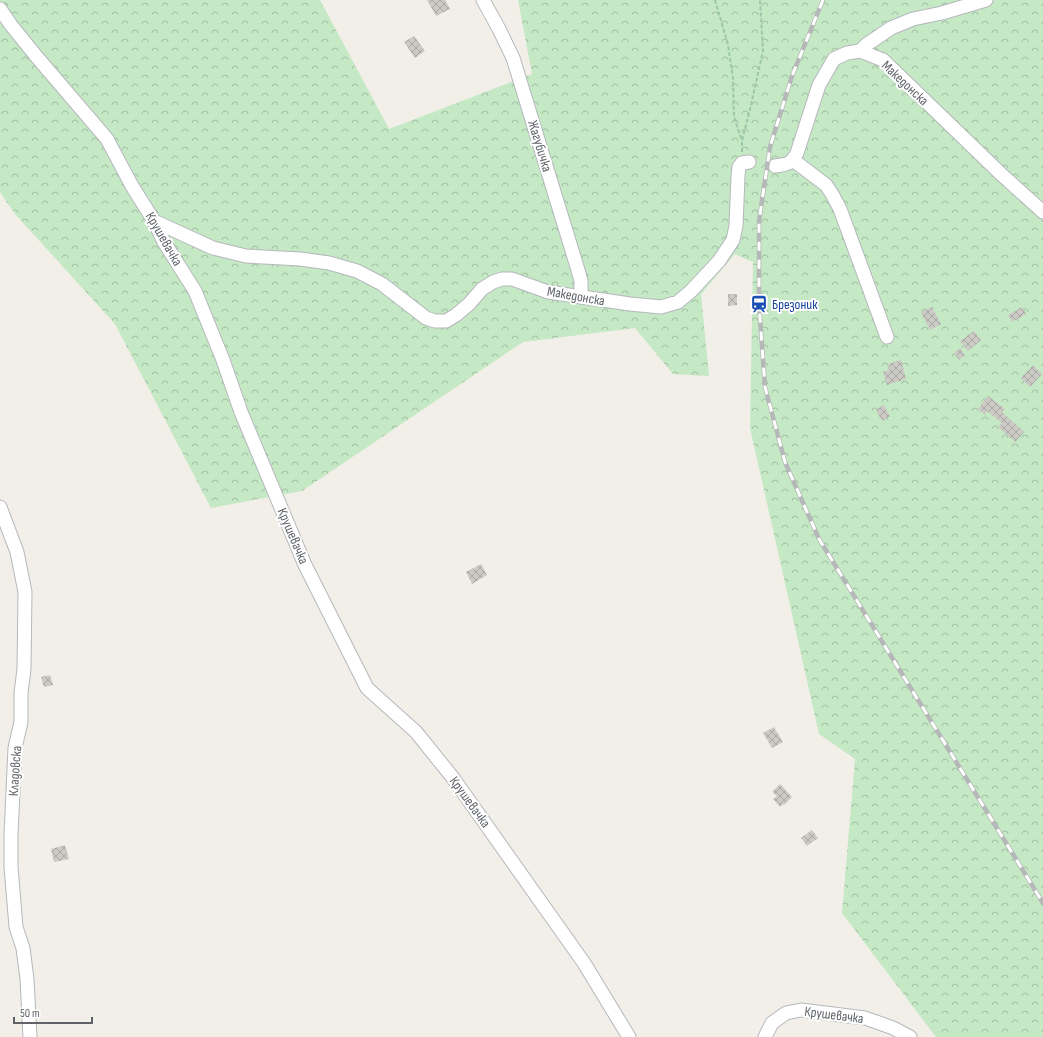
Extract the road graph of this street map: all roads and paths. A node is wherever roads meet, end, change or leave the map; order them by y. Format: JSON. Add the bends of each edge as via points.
{"nodes":[{"id":1,"x":483,"y":0,"type":"edge"},
{"id":2,"x":715,"y":0,"type":"edge"},
{"id":3,"x":760,"y":0,"type":"edge"},
{"id":4,"x":986,"y":0,"type":"edge"},
{"id":5,"x":0,"y":9,"type":"edge"},
{"id":6,"x":860,"y":51,"type":"junction"},
{"id":7,"x":742,"y":141,"type":"junction"},
{"id":8,"x":793,"y":160,"type":"junction"},
{"id":9,"x":746,"y":162,"type":"joint"},
{"id":10,"x":775,"y":166,"type":"dead end"},
{"id":11,"x":1043,"y":212,"type":"edge"},
{"id":12,"x":154,"y":221,"type":"junction"},
{"id":13,"x":581,"y":297,"type":"junction"},
{"id":14,"x":887,"y":337,"type":"dead end"},
{"id":15,"x":0,"y":507,"type":"edge"},
{"id":16,"x":30,"y":1037,"type":"edge"},
{"id":17,"x":629,"y":1037,"type":"edge"},
{"id":18,"x":765,"y":1037,"type":"edge"},
{"id":19,"x":910,"y":1037,"type":"edge"}],
"edges":[{"from":1,"to":13,"type":"street","name":"Жагубичка","via":[[513,58],[581,280]]},
{"from":2,"to":7,"type":"path","via":[[728,45],[734,78],[734,117]]},
{"from":3,"to":7,"type":"path","via":[[763,51]]},
{"from":4,"to":6,"type":"street","via":[[913,19],[891,28]]},
{"from":5,"to":12,"type":"street","name":"Крушевачка","via":[[36,56],[108,139],[132,186]]},
{"from":6,"to":8,"type":"street","via":[[834,59],[819,86]]},
{"from":6,"to":11,"type":"street","name":"Македонска","via":[[883,60]]},
{"from":7,"to":9,"type":"path"},
{"from":8,"to":10,"type":"street","via":[[789,164]]},
{"from":8,"to":14,"type":"street","via":[[826,185],[832,194]]},
{"from":9,"to":13,"type":"street","name":"Македонска","via":[[740,166],[738,176],[733,240],[719,261],[678,302],[661,307]]},
{"from":12,"to":13,"type":"street","name":"Македонска","via":[[213,248],[246,256],[329,263],[357,271],[382,284],[426,318],[435,321],[446,321],[456,315],[482,289],[502,279],[512,279],[548,292]]},
{"from":12,"to":17,"type":"street","name":"Крушевачка","via":[[194,291],[305,565],[367,688],[416,732],[453,778],[584,963]]},
{"from":15,"to":16,"type":"street","name":"Кладовска","via":[[17,552],[25,592],[24,669],[21,722],[15,748],[11,867],[16,927],[27,979]]},
{"from":18,"to":19,"type":"street","name":"Крушевачка","via":[[772,1023],[786,1013],[801,1010],[865,1018]]}]}
